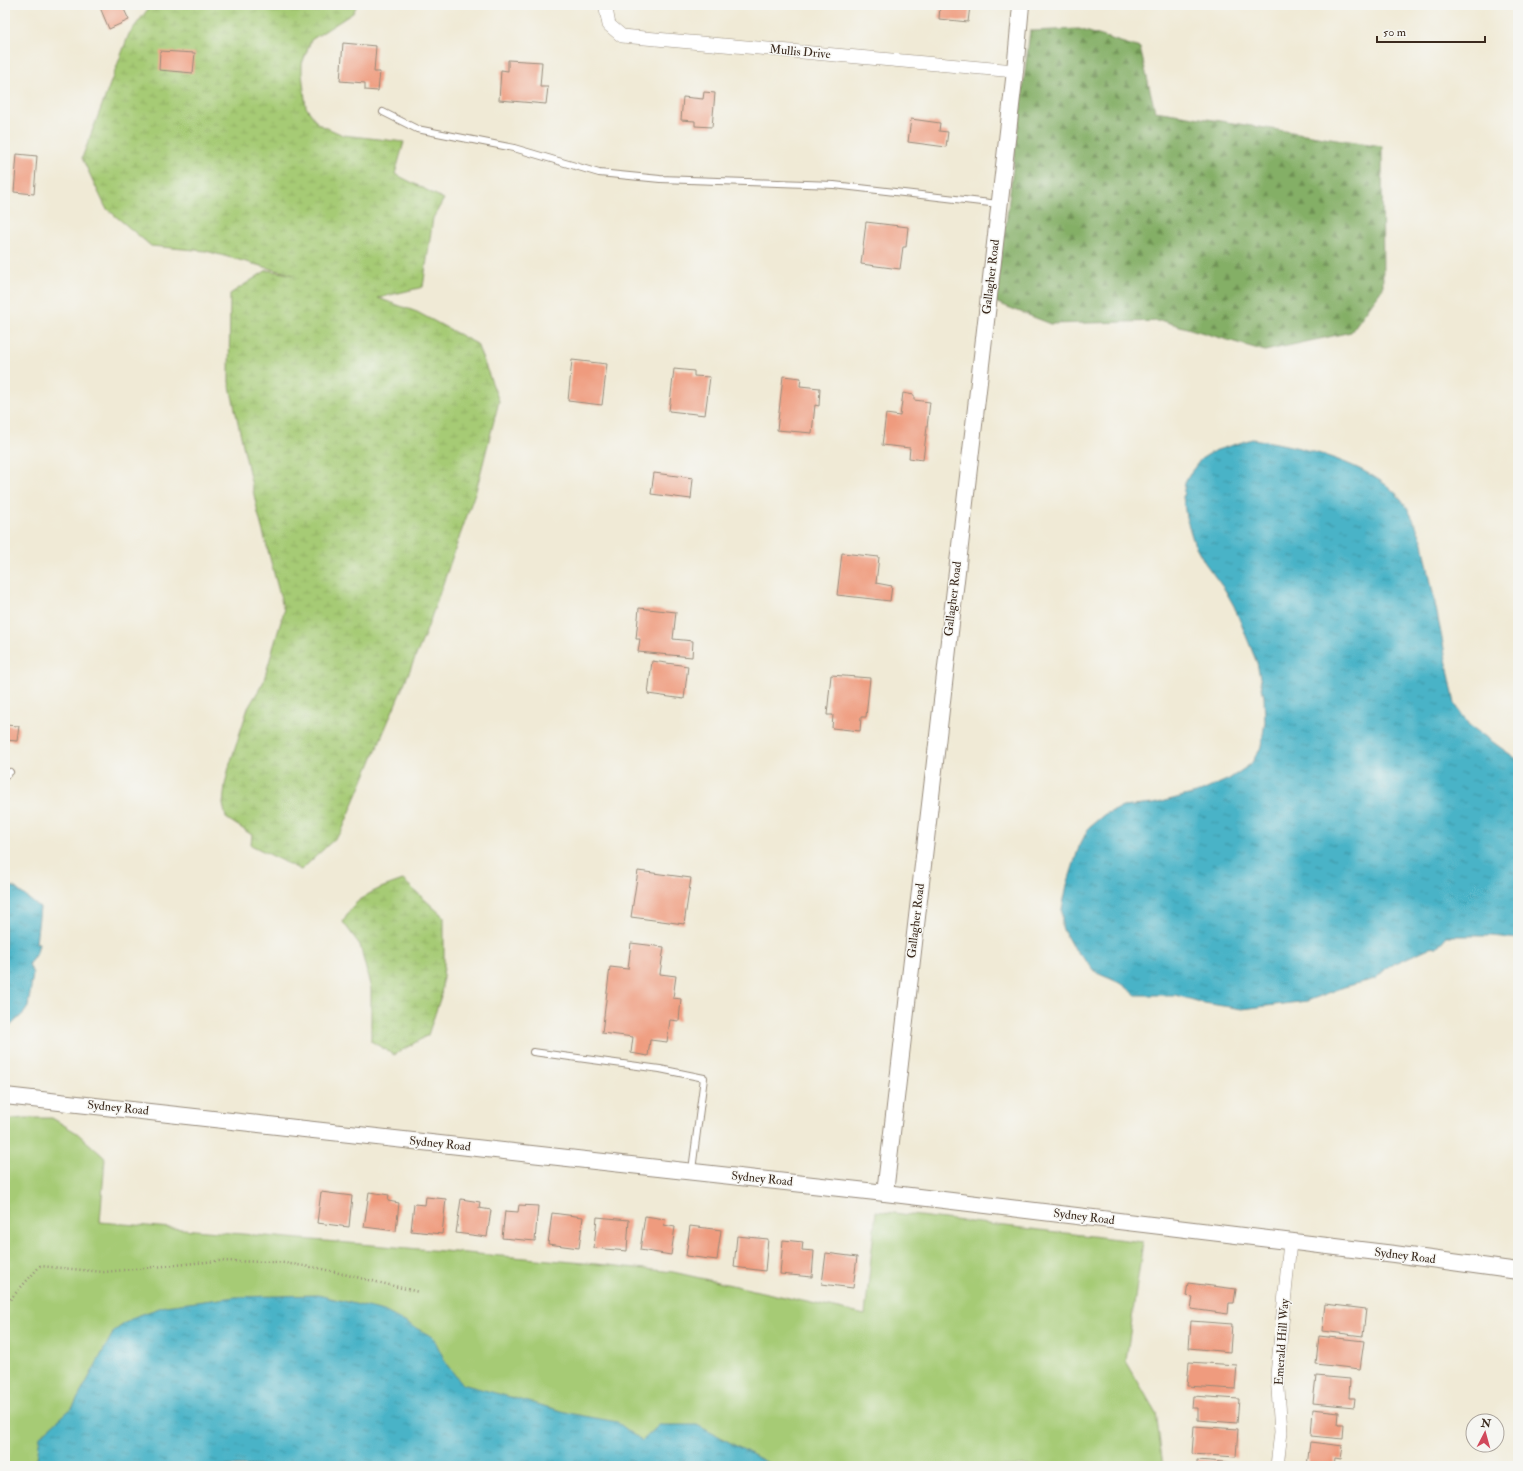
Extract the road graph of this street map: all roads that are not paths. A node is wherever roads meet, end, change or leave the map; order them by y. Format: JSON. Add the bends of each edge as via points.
{"nodes":[{"id":1,"x":608,"y":5,"type":"edge"},
{"id":2,"x":1021,"y":5,"type":"edge"},
{"id":3,"x":1015,"y":70,"type":"junction"},
{"id":4,"x":383,"y":112,"type":"dead end"},
{"id":5,"x":999,"y":204,"type":"junction"},
{"id":6,"x":533,"y":1052,"type":"dead end"},
{"id":7,"x":5,"y":1096,"type":"edge"},
{"id":8,"x":692,"y":1172,"type":"junction"},
{"id":9,"x":885,"y":1193,"type":"junction"},
{"id":10,"x":1290,"y":1242,"type":"junction"},
{"id":11,"x":1518,"y":1271,"type":"edge"},
{"id":12,"x":1277,"y":1466,"type":"edge"}],
"edges":[{"from":1,"to":3,"type":"street","name":"Mullis Drive","via":[[606,9],[609,25],[622,36]]},
{"from":2,"to":3,"type":"street","name":"Gallagher Road"},
{"from":3,"to":5,"type":"street","name":"Gallagher Road"},
{"from":4,"to":5,"type":"lane","via":[[416,128],[514,148],[599,173],[660,179],[834,185]]},
{"from":5,"to":9,"type":"street","name":"Gallagher Road"},
{"from":6,"to":8,"type":"lane","via":[[660,1069],[704,1078]]},
{"from":7,"to":8,"type":"street","name":"Sydney Road"},
{"from":8,"to":9,"type":"street","name":"Sydney Road"},
{"from":9,"to":10,"type":"street","name":"Sydney Road"},
{"from":10,"to":11,"type":"street","name":"Sydney Road"},
{"from":10,"to":12,"type":"street","name":"Emerald Hill Way","via":[[1277,1375],[1281,1432]]}]}
